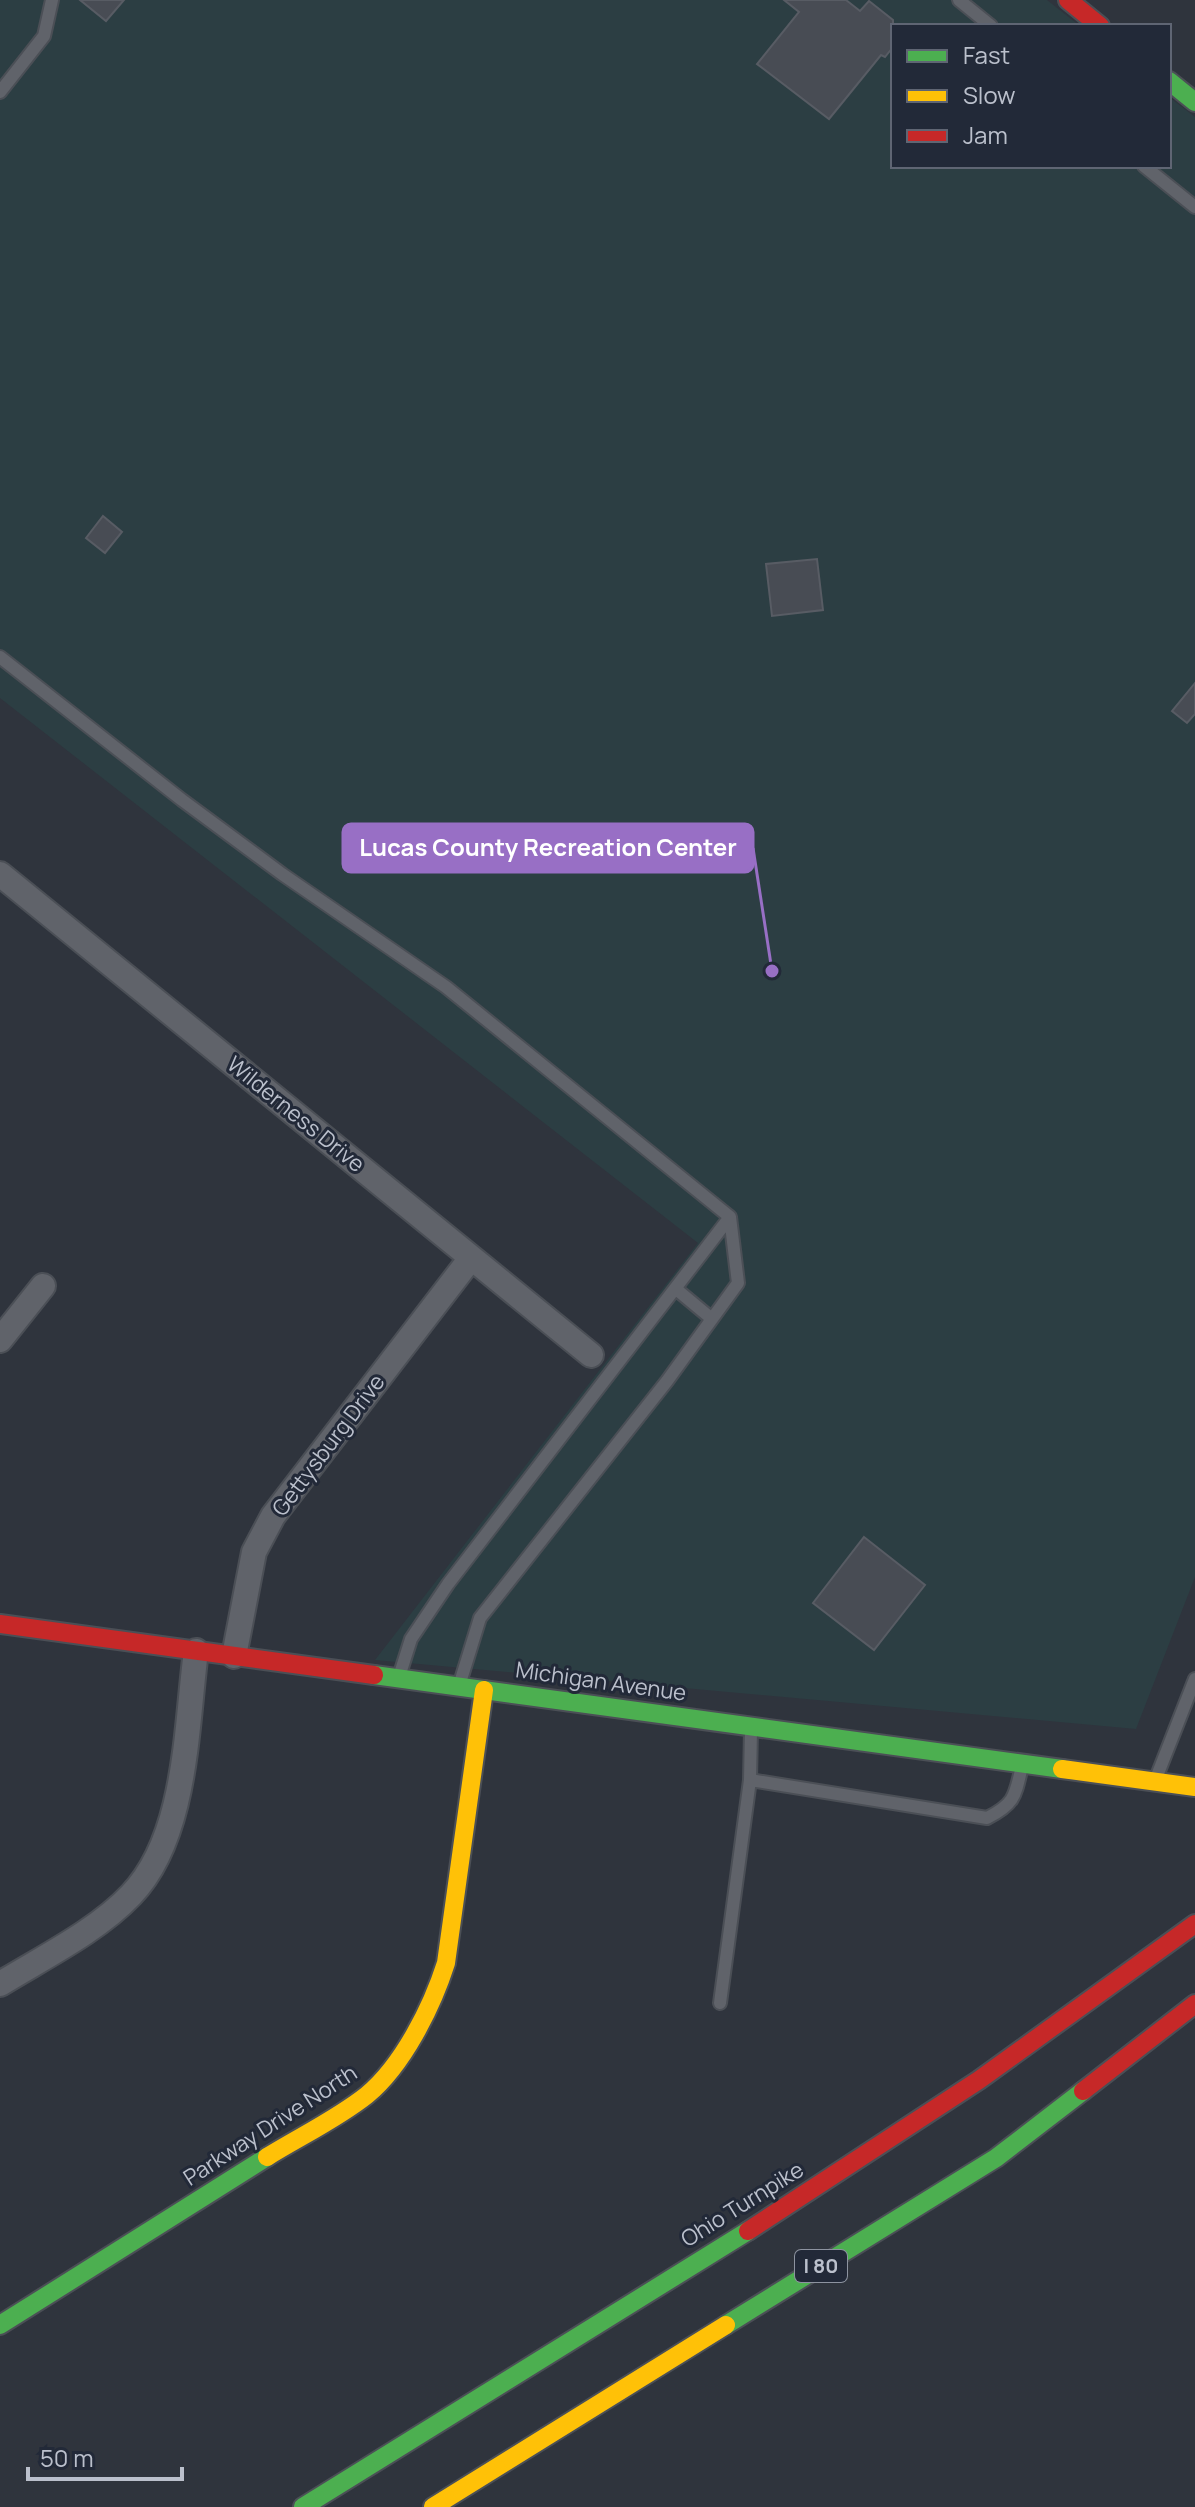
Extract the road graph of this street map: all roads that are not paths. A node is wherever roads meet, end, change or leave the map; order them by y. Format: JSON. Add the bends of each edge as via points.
{"nodes":[{"id":1,"x":52,"y":0,"type":"edge"},
{"id":2,"x":959,"y":0,"type":"edge"},
{"id":3,"x":1068,"y":0,"type":"edge"},
{"id":4,"x":989,"y":24,"type":"edge"},
{"id":5,"x":1098,"y":24,"type":"edge"},
{"id":6,"x":1171,"y":83,"type":"edge"},
{"id":7,"x":0,"y":92,"type":"edge"},
{"id":8,"x":1195,"y":102,"type":"edge"},
{"id":9,"x":1146,"y":168,"type":"edge"},
{"id":10,"x":1195,"y":207,"type":"edge"},
{"id":11,"x":0,"y":657,"type":"edge"},
{"id":12,"x":0,"y":874,"type":"edge"},
{"id":13,"x":730,"y":1217,"type":"junction"},
{"id":14,"x":471,"y":1258,"type":"junction"},
{"id":15,"x":43,"y":1286,"type":"dead end"},
{"id":16,"x":676,"y":1289,"type":"junction"},
{"id":17,"x":712,"y":1319,"type":"junction"},
{"id":18,"x":0,"y":1340,"type":"edge"},
{"id":19,"x":591,"y":1355,"type":"dead end"},
{"id":20,"x":0,"y":1624,"type":"edge"},
{"id":21,"x":196,"y":1651,"type":"junction"},
{"id":22,"x":234,"y":1656,"type":"junction"},
{"id":23,"x":399,"y":1678,"type":"junction"},
{"id":24,"x":1195,"y":1679,"type":"edge"},
{"id":25,"x":459,"y":1686,"type":"junction"},
{"id":26,"x":484,"y":1690,"type":"junction"},
{"id":27,"x":751,"y":1726,"type":"junction"},
{"id":28,"x":1023,"y":1763,"type":"junction"},
{"id":29,"x":750,"y":1780,"type":"junction"},
{"id":30,"x":1155,"y":1781,"type":"junction"},
{"id":31,"x":1195,"y":1787,"type":"edge"},
{"id":32,"x":1195,"y":1924,"type":"edge"},
{"id":33,"x":0,"y":1984,"type":"edge"},
{"id":34,"x":720,"y":2003,"type":"dead end"},
{"id":35,"x":1195,"y":2004,"type":"edge"},
{"id":36,"x":0,"y":2325,"type":"edge"},
{"id":37,"x":303,"y":2507,"type":"edge"},
{"id":38,"x":433,"y":2507,"type":"edge"}],
"edges":[{"from":1,"to":7,"type":"lane","via":[[44,36]]},
{"from":2,"to":4,"type":"lane"},
{"from":3,"to":5,"type":"main road"},
{"from":6,"to":8,"type":"main road"},
{"from":9,"to":10,"type":"lane"},
{"from":11,"to":13,"type":"lane","via":[[282,874],[446,987]]},
{"from":12,"to":14,"type":"street","name":"Wilderness Drive"},
{"from":13,"to":16,"type":"lane"},
{"from":13,"to":17,"type":"lane","via":[[738,1283]]},
{"from":14,"to":19,"type":"street","name":"Wilderness Drive"},
{"from":14,"to":22,"type":"street","name":"Gettysburg Drive","via":[[273,1516],[254,1552]]},
{"from":15,"to":18,"type":"street"},
{"from":16,"to":17,"type":"lane"},
{"from":16,"to":23,"type":"lane","via":[[448,1584],[411,1639]]},
{"from":17,"to":25,"type":"lane","via":[[480,1618]]},
{"from":20,"to":21,"type":"main road","name":"Michigan Avenue"},
{"from":21,"to":22,"type":"main road","name":"Michigan Avenue"},
{"from":21,"to":33,"type":"street","via":[[177,1798],[170,1828],[149,1872],[104,1918]]},
{"from":22,"to":23,"type":"main road","name":"Michigan Avenue"},
{"from":23,"to":25,"type":"main road","name":"Michigan Avenue"},
{"from":24,"to":30,"type":"lane"},
{"from":25,"to":26,"type":"main road","name":"Michigan Avenue"},
{"from":26,"to":27,"type":"main road","name":"Michigan Avenue"},
{"from":26,"to":36,"type":"main road","name":"Parkway Drive North","via":[[446,1963],[435,1998],[405,2051],[368,2094]]},
{"from":27,"to":28,"type":"main road","name":"Michigan Avenue"},
{"from":27,"to":29,"type":"lane"},
{"from":28,"to":29,"type":"lane","via":[[1015,1797],[987,1818]]},
{"from":28,"to":30,"type":"main road","name":"Michigan Avenue"},
{"from":29,"to":34,"type":"lane"},
{"from":30,"to":31,"type":"main road","name":"Michigan Avenue"},
{"from":32,"to":37,"type":"main road","name":"Ohio Turnpike","via":[[878,2147]]},
{"from":35,"to":38,"type":"main road","number":"I 80","via":[[996,2158]]}]}
